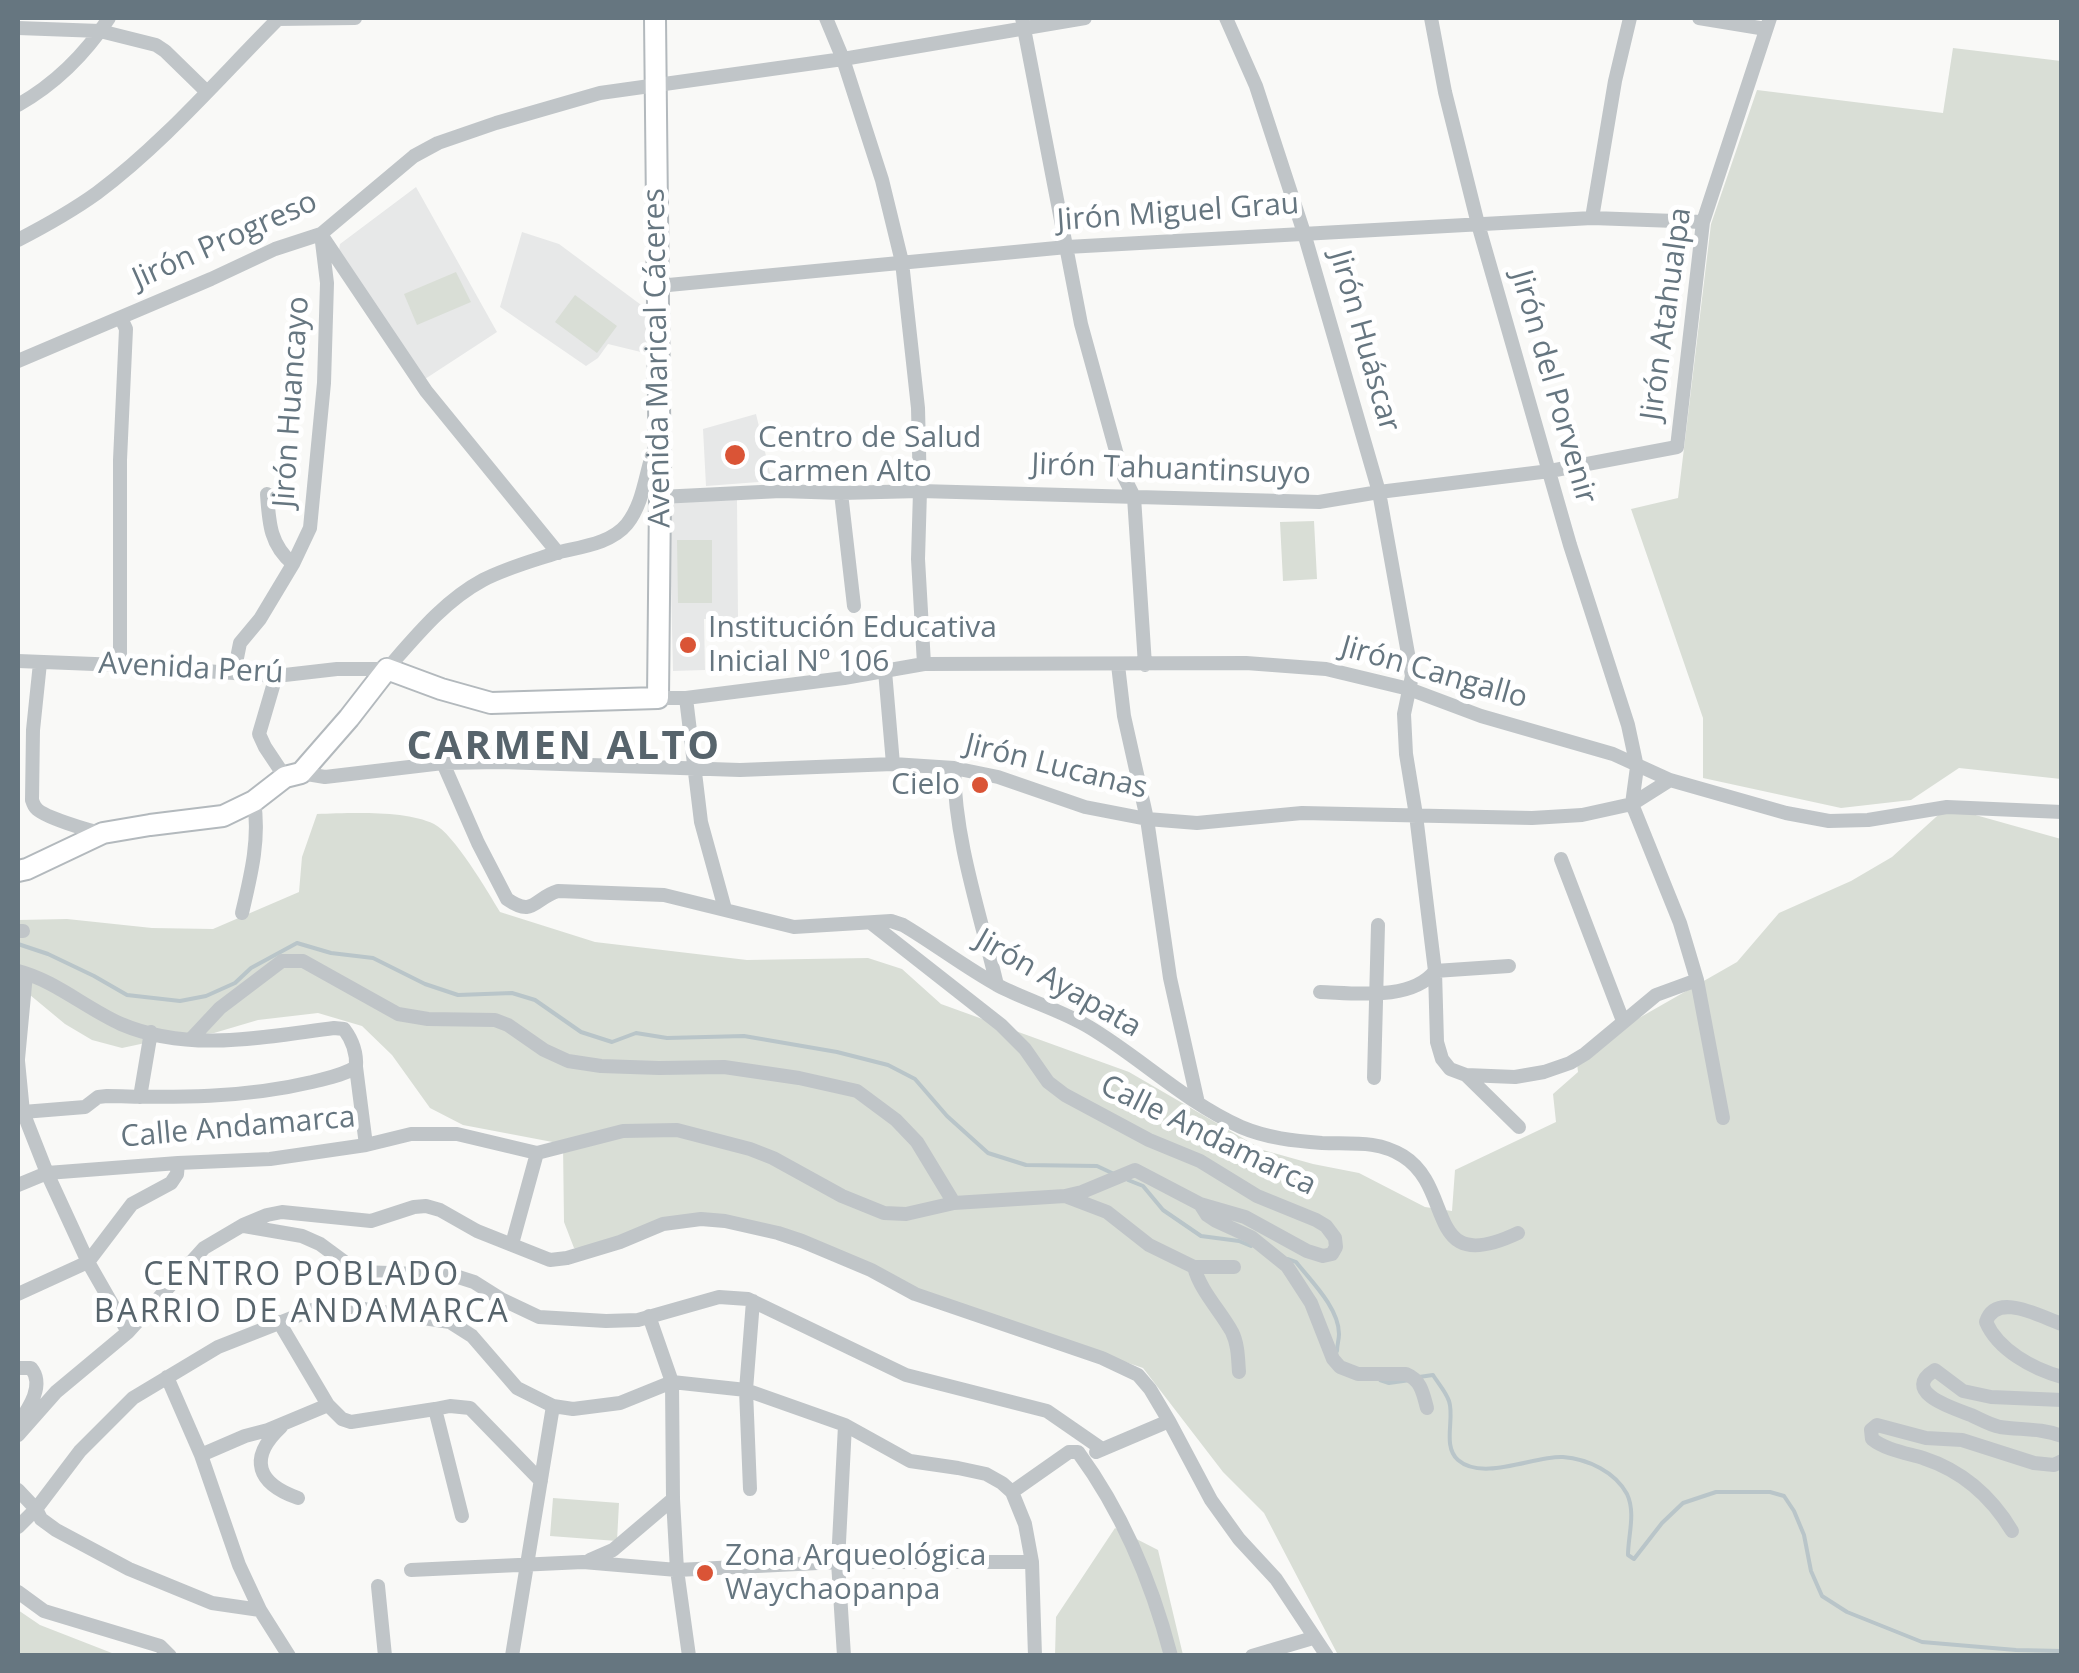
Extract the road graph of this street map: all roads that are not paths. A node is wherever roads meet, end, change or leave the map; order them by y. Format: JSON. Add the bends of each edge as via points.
{"nodes":[{"id":1,"x":278,"y":18,"type":"edge"},
{"id":2,"x":355,"y":18,"type":"edge"},
{"id":3,"x":655,"y":18,"type":"edge"},
{"id":4,"x":826,"y":18,"type":"edge"},
{"id":5,"x":1085,"y":18,"type":"edge"},
{"id":6,"x":1226,"y":18,"type":"edge"},
{"id":7,"x":1431,"y":18,"type":"edge"},
{"id":8,"x":1630,"y":18,"type":"edge"},
{"id":9,"x":1698,"y":18,"type":"edge"},
{"id":10,"x":1024,"y":22,"type":"edge"},
{"id":11,"x":1768,"y":23,"type":"edge"},
{"id":12,"x":105,"y":24,"type":"edge"},
{"id":13,"x":25,"y":25,"type":"edge"},
{"id":14,"x":843,"y":59,"type":"junction"},
{"id":15,"x":654,"y":85,"type":"junction"},
{"id":16,"x":206,"y":92,"type":"junction"},
{"id":17,"x":18,"y":105,"type":"edge"},
{"id":18,"x":1592,"y":218,"type":"junction"},
{"id":19,"x":1703,"y":222,"type":"junction"},
{"id":20,"x":1478,"y":224,"type":"junction"},
{"id":21,"x":1304,"y":233,"type":"junction"},
{"id":22,"x":321,"y":234,"type":"junction"},
{"id":23,"x":18,"y":240,"type":"edge"},
{"id":24,"x":1067,"y":247,"type":"junction"},
{"id":25,"x":902,"y":262,"type":"junction"},
{"id":26,"x":658,"y":286,"type":"junction"},
{"id":27,"x":121,"y":318,"type":"junction"},
{"id":28,"x":18,"y":362,"type":"edge"},
{"id":29,"x":660,"y":434,"type":"junction"},
{"id":30,"x":1677,"y":447,"type":"joint"},
{"id":31,"x":1550,"y":471,"type":"junction"},
{"id":32,"x":920,"y":491,"type":"junction"},
{"id":33,"x":1380,"y":492,"type":"junction"},
{"id":34,"x":840,"y":493,"type":"junction"},
{"id":35,"x":267,"y":494,"type":"dead end"},
{"id":36,"x":1134,"y":496,"type":"junction"},
{"id":37,"x":660,"y":497,"type":"junction"},
{"id":38,"x":558,"y":553,"type":"junction"},
{"id":39,"x":293,"y":564,"type":"junction"},
{"id":40,"x":854,"y":606,"type":"dead end"},
{"id":41,"x":18,"y":662,"type":"edge"},
{"id":42,"x":40,"y":663,"type":"junction"},
{"id":43,"x":924,"y":664,"type":"junction"},
{"id":44,"x":120,"y":665,"type":"junction"},
{"id":45,"x":1145,"y":665,"type":"junction"},
{"id":46,"x":1118,"y":666,"type":"junction"},
{"id":47,"x":387,"y":670,"type":"junction"},
{"id":48,"x":885,"y":671,"type":"junction"},
{"id":49,"x":234,"y":673,"type":"junction"},
{"id":50,"x":276,"y":676,"type":"junction"},
{"id":51,"x":1409,"y":688,"type":"junction"},
{"id":52,"x":658,"y":698,"type":"junction"},
{"id":53,"x":686,"y":698,"type":"junction"},
{"id":54,"x":442,"y":763,"type":"junction"},
{"id":55,"x":893,"y":764,"type":"junction"},
{"id":56,"x":1638,"y":767,"type":"junction"},
{"id":57,"x":954,"y":768,"type":"junction"},
{"id":58,"x":694,"y":769,"type":"junction"},
{"id":59,"x":293,"y":775,"type":"junction"},
{"id":60,"x":1670,"y":780,"type":"junction"},
{"id":61,"x":254,"y":801,"type":"junction"},
{"id":62,"x":1632,"y":804,"type":"junction"},
{"id":63,"x":2062,"y":812,"type":"edge"},
{"id":64,"x":1416,"y":815,"type":"junction"},
{"id":65,"x":1146,"y":819,"type":"junction"},
{"id":66,"x":103,"y":833,"type":"junction"},
{"id":67,"x":1561,"y":858,"type":"dead end"},
{"id":68,"x":18,"y":871,"type":"edge"},
{"id":69,"x":725,"y":909,"type":"junction"},
{"id":70,"x":242,"y":913,"type":"dead end"},
{"id":71,"x":871,"y":922,"type":"junction"},
{"id":72,"x":1378,"y":925,"type":"dead end"},
{"id":73,"x":1510,"y":966,"type":"dead end"},
{"id":74,"x":1434,"y":971,"type":"junction"},
{"id":75,"x":22,"y":973,"type":"edge"},
{"id":76,"x":1697,"y":980,"type":"junction"},
{"id":77,"x":997,"y":985,"type":"junction"},
{"id":78,"x":1320,"y":992,"type":"dead end"},
{"id":79,"x":1375,"y":994,"type":"junction"},
{"id":80,"x":1623,"y":1022,"type":"junction"},
{"id":81,"x":151,"y":1032,"type":"junction"},
{"id":82,"x":191,"y":1040,"type":"junction"},
{"id":83,"x":18,"y":1060,"type":"edge"},
{"id":84,"x":356,"y":1067,"type":"junction"},
{"id":85,"x":1466,"y":1075,"type":"junction"},
{"id":86,"x":1374,"y":1078,"type":"dead end"},
{"id":87,"x":140,"y":1097,"type":"junction"},
{"id":88,"x":1198,"y":1103,"type":"junction"},
{"id":89,"x":23,"y":1112,"type":"junction"},
{"id":90,"x":1724,"y":1118,"type":"dead end"},
{"id":91,"x":1519,"y":1127,"type":"dead end"},
{"id":92,"x":366,"y":1144,"type":"junction"},
{"id":93,"x":537,"y":1153,"type":"junction"},
{"id":94,"x":178,"y":1163,"type":"junction"},
{"id":95,"x":47,"y":1173,"type":"junction"},
{"id":96,"x":18,"y":1185,"type":"edge"},
{"id":97,"x":1064,"y":1196,"type":"junction"},
{"id":98,"x":954,"y":1202,"type":"junction"},
{"id":99,"x":1200,"y":1204,"type":"junction"},
{"id":100,"x":244,"y":1225,"type":"junction"},
{"id":101,"x":1518,"y":1233,"type":"dead end"},
{"id":102,"x":512,"y":1244,"type":"junction"},
{"id":103,"x":88,"y":1262,"type":"junction"},
{"id":104,"x":1234,"y":1267,"type":"dead end"},
{"id":105,"x":1194,"y":1268,"type":"junction"},
{"id":106,"x":18,"y":1294,"type":"edge"},
{"id":107,"x":753,"y":1301,"type":"junction"},
{"id":108,"x":649,"y":1316,"type":"junction"},
{"id":109,"x":279,"y":1322,"type":"junction"},
{"id":110,"x":2062,"y":1324,"type":"edge"},
{"id":111,"x":128,"y":1332,"type":"junction"},
{"id":112,"x":18,"y":1368,"type":"edge"},
{"id":113,"x":1240,"y":1372,"type":"dead end"},
{"id":114,"x":168,"y":1377,"type":"junction"},
{"id":115,"x":2062,"y":1377,"type":"edge"},
{"id":116,"x":672,"y":1382,"type":"junction"},
{"id":117,"x":746,"y":1390,"type":"junction"},
{"id":118,"x":2062,"y":1400,"type":"edge"},
{"id":119,"x":328,"y":1405,"type":"junction"},
{"id":120,"x":553,"y":1406,"type":"junction"},
{"id":121,"x":1427,"y":1408,"type":"dead end"},
{"id":122,"x":435,"y":1409,"type":"junction"},
{"id":123,"x":1169,"y":1422,"type":"junction"},
{"id":124,"x":285,"y":1423,"type":"junction"},
{"id":125,"x":18,"y":1425,"type":"edge"},
{"id":126,"x":845,"y":1425,"type":"junction"},
{"id":127,"x":18,"y":1435,"type":"edge"},
{"id":128,"x":2062,"y":1436,"type":"edge"},
{"id":129,"x":1102,"y":1449,"type":"junction"},
{"id":130,"x":201,"y":1455,"type":"junction"},
{"id":131,"x":1082,"y":1458,"type":"junction"},
{"id":132,"x":2062,"y":1462,"type":"edge"},
{"id":133,"x":542,"y":1481,"type":"junction"},
{"id":134,"x":750,"y":1489,"type":"dead end"},
{"id":135,"x":18,"y":1490,"type":"edge"},
{"id":136,"x":1012,"y":1492,"type":"junction"},
{"id":137,"x":298,"y":1498,"type":"dead end"},
{"id":138,"x":674,"y":1499,"type":"junction"},
{"id":139,"x":36,"y":1509,"type":"junction"},
{"id":140,"x":462,"y":1516,"type":"dead end"},
{"id":141,"x":18,"y":1527,"type":"edge"},
{"id":142,"x":2012,"y":1531,"type":"dead end"},
{"id":143,"x":583,"y":1562,"type":"junction"},
{"id":144,"x":838,"y":1562,"type":"junction"},
{"id":145,"x":1032,"y":1562,"type":"junction"},
{"id":146,"x":528,"y":1566,"type":"junction"},
{"id":147,"x":411,"y":1570,"type":"dead end"},
{"id":148,"x":678,"y":1570,"type":"junction"},
{"id":149,"x":378,"y":1586,"type":"dead end"},
{"id":150,"x":18,"y":1592,"type":"edge"},
{"id":151,"x":260,"y":1610,"type":"junction"},
{"id":152,"x":1313,"y":1638,"type":"junction"},
{"id":153,"x":170,"y":1656,"type":"edge"},
{"id":154,"x":289,"y":1656,"type":"edge"},
{"id":155,"x":385,"y":1656,"type":"edge"},
{"id":156,"x":512,"y":1656,"type":"edge"},
{"id":157,"x":690,"y":1656,"type":"edge"},
{"id":158,"x":844,"y":1656,"type":"edge"},
{"id":159,"x":1035,"y":1656,"type":"edge"},
{"id":160,"x":1170,"y":1656,"type":"edge"},
{"id":161,"x":1252,"y":1656,"type":"edge"},
{"id":162,"x":1327,"y":1656,"type":"edge"}],
"edges":[{"from":1,"to":2,"type":"street"},
{"from":1,"to":16,"type":"street"},
{"from":3,"to":15,"type":"street","name":"Avenida Marical Cáceres"},
{"from":4,"to":14,"type":"street"},
{"from":5,"to":10,"type":"street","name":"Jirón Progreso"},
{"from":6,"to":21,"type":"street","name":"Jirón Huáscar","via":[[1256,86]]},
{"from":7,"to":20,"type":"street","name":"Jirón del Porvenir"},
{"from":8,"to":18,"type":"street"},
{"from":9,"to":11,"type":"street"},
{"from":10,"to":14,"type":"street","name":"Jirón Progreso"},
{"from":10,"to":24,"type":"street"},
{"from":11,"to":19,"type":"street","name":"Jirón Atahualpa"},
{"from":12,"to":13,"type":"street"},
{"from":12,"to":16,"type":"street","via":[[161,48]]},
{"from":12,"to":17,"type":"street","via":[[64,72]]},
{"from":14,"to":15,"type":"street","name":"Jirón Progreso"},
{"from":14,"to":25,"type":"street"},
{"from":15,"to":22,"type":"street","name":"Jirón Progreso","via":[[600,94],[438,143]]},
{"from":15,"to":26,"type":"street","name":"Avenida Marical Cáceres"},
{"from":16,"to":23,"type":"street","via":[[96,194]]},
{"from":18,"to":19,"type":"street","name":"Jirón Miguel Grau"},
{"from":18,"to":20,"type":"street","name":"Jirón Miguel Grau"},
{"from":19,"to":30,"type":"street","name":"Jirón Atahualpa"},
{"from":20,"to":21,"type":"street","name":"Jirón Miguel Grau"},
{"from":20,"to":31,"type":"street","name":"Jirón del Porvenir"},
{"from":21,"to":24,"type":"street","name":"Jirón Miguel Grau"},
{"from":21,"to":33,"type":"street","name":"Jirón Huáscar"},
{"from":22,"to":27,"type":"street","name":"Jirón Progreso"},
{"from":22,"to":38,"type":"street","via":[[426,392]]},
{"from":22,"to":39,"type":"street","name":"Jirón Huancayo","via":[[327,283],[321,434],[310,528]]},
{"from":24,"to":25,"type":"street","name":"Jirón Miguel Grau"},
{"from":24,"to":36,"type":"street","via":[[1081,324]]},
{"from":25,"to":26,"type":"street","name":"Jirón Miguel Grau"},
{"from":25,"to":32,"type":"street"},
{"from":26,"to":29,"type":"street","name":"Avenida Marical Cáceres"},
{"from":27,"to":28,"type":"street","name":"Jirón Progreso"},
{"from":27,"to":44,"type":"street","via":[[126,329]]},
{"from":29,"to":37,"type":"street","name":"Avenida Marical Cáceres"},
{"from":29,"to":38,"type":"street","via":[[642,499],[627,524]]},
{"from":30,"to":31,"type":"street","name":"Jirón Tahuantinsuyo"},
{"from":31,"to":33,"type":"street","name":"Jirón Tahuantinsuyo"},
{"from":31,"to":56,"type":"street","name":"Jirón del Porvenir"},
{"from":32,"to":34,"type":"street","name":"Jirón Tahuantinsuyo"},
{"from":32,"to":36,"type":"street","name":"Jirón Tahuantinsuyo"},
{"from":32,"to":43,"type":"street"},
{"from":33,"to":36,"type":"street","name":"Jirón Tahuantinsuyo","via":[[1319,502]]},
{"from":33,"to":51,"type":"street","name":"Jirón Huáscar"},
{"from":34,"to":37,"type":"street","name":"Jirón Tahuantinsuyo"},
{"from":34,"to":40,"type":"street"},
{"from":35,"to":39,"type":"street","via":[[273,537]]},
{"from":36,"to":45,"type":"street"},
{"from":37,"to":52,"type":"street","name":"Avenida Marical Cáceres"},
{"from":38,"to":47,"type":"street","via":[[481,581],[431,618]]},
{"from":39,"to":49,"type":"street","name":"Jirón Huancayo","via":[[240,643]]},
{"from":41,"to":42,"type":"street","name":"Avenida Perú"},
{"from":42,"to":44,"type":"street","name":"Avenida Perú"},
{"from":42,"to":66,"type":"street","via":[[34,808]]},
{"from":43,"to":46,"type":"street","name":"Jirón Cangallo"},
{"from":43,"to":48,"type":"street","name":"Jirón Cangallo"},
{"from":44,"to":49,"type":"street","name":"Avenida Perú"},
{"from":45,"to":46,"type":"street","name":"Jirón Cangallo"},
{"from":45,"to":51,"type":"street","name":"Jirón Cangallo","via":[[1326,669]]},
{"from":46,"to":65,"type":"street"},
{"from":47,"to":50,"type":"street","name":"Avenida Perú"},
{"from":47,"to":52,"type":"street","name":"Avenida Perú","via":[[491,703]]},
{"from":47,"to":59,"type":"street"},
{"from":48,"to":53,"type":"street","name":"Jirón Cangallo"},
{"from":48,"to":55,"type":"street"},
{"from":49,"to":50,"type":"street","name":"Avenida Perú"},
{"from":50,"to":59,"type":"street","via":[[260,734]]},
{"from":51,"to":56,"type":"street","name":"Jirón Cangallo"},
{"from":51,"to":64,"type":"street","name":"Jirón Huáscar","via":[[1405,734]]},
{"from":52,"to":53,"type":"street","name":"Jirón Cangallo"},
{"from":53,"to":58,"type":"street"},
{"from":54,"to":58,"type":"street","name":"Jirón Lucanas"},
{"from":54,"to":59,"type":"street","name":"Jirón Lucanas"},
{"from":54,"to":69,"type":"street","name":"Jirón Ayapata","via":[[478,844],[516,905],[535,906],[558,891],[664,894]]},
{"from":55,"to":57,"type":"street","name":"Jirón Lucanas"},
{"from":55,"to":58,"type":"street","name":"Jirón Lucanas"},
{"from":56,"to":60,"type":"street","name":"Jirón Cangallo"},
{"from":56,"to":62,"type":"street"},
{"from":57,"to":65,"type":"street","name":"Jirón Lucanas"},
{"from":57,"to":77,"type":"street","via":[[962,844]]},
{"from":58,"to":69,"type":"street","via":[[700,822]]},
{"from":59,"to":61,"type":"street"},
{"from":60,"to":62,"type":"street","name":"Jirón Lucanas"},
{"from":60,"to":63,"type":"street","name":"Jirón Cangallo","via":[[1829,821],[1947,807]]},
{"from":61,"to":66,"type":"street","via":[[224,816]]},
{"from":61,"to":70,"type":"street","via":[[257,823]]},
{"from":62,"to":64,"type":"street","name":"Jirón Lucanas","via":[[1532,818]]},
{"from":62,"to":76,"type":"street"},
{"from":64,"to":65,"type":"street","name":"Jirón Lucanas"},
{"from":64,"to":74,"type":"street","name":"Jirón Huáscar"},
{"from":65,"to":88,"type":"street","via":[[1170,978]]},
{"from":66,"to":68,"type":"street"},
{"from":67,"to":80,"type":"street"},
{"from":69,"to":71,"type":"street","name":"Jirón Ayapata","via":[[794,928]]},
{"from":71,"to":77,"type":"street","name":"Jirón Ayapata","via":[[903,924]]},
{"from":71,"to":99,"type":"street","name":"Calle Andamarca","via":[[1001,1025],[1065,1095],[1316,1220],[1336,1246],[1332,1254],[1307,1252],[1245,1217]]},
{"from":72,"to":79,"type":"street"},
{"from":73,"to":74,"type":"street"},
{"from":74,"to":79,"type":"street","via":[[1419,986]]},
{"from":74,"to":85,"type":"street","name":"Jirón Huáscar","via":[[1442,1059]]},
{"from":75,"to":81,"type":"street","via":[[120,1024]]},
{"from":75,"to":83,"type":"street"},
{"from":76,"to":80,"type":"street","via":[[1656,996]]},
{"from":76,"to":90,"type":"street"},
{"from":77,"to":88,"type":"street","name":"Jirón Ayapata","via":[[1087,1025]]},
{"from":78,"to":79,"type":"street"},
{"from":79,"to":86,"type":"street"},
{"from":80,"to":85,"type":"street","via":[[1585,1054],[1544,1072]]},
{"from":81,"to":82,"type":"street"},
{"from":81,"to":87,"type":"street"},
{"from":82,"to":84,"type":"street","via":[[344,1029]]},
{"from":82,"to":98,"type":"street","via":[[220,1008],[282,961],[303,962],[398,1014],[495,1020],[568,1061],[724,1067],[856,1091],[916,1142]]},
{"from":83,"to":89,"type":"street"},
{"from":84,"to":87,"type":"street","via":[[249,1094]]},
{"from":84,"to":92,"type":"street"},
{"from":85,"to":91,"type":"street"},
{"from":87,"to":89,"type":"street","via":[[107,1096],[85,1107]]},
{"from":88,"to":101,"type":"street","name":"Jirón Ayapata","via":[[1272,1138],[1392,1149],[1414,1163],[1460,1243],[1474,1247]]},
{"from":89,"to":95,"type":"street"},
{"from":92,"to":93,"type":"street","name":"Calle Andamarca","via":[[411,1134],[457,1134]]},
{"from":92,"to":94,"type":"street","name":"Calle Andamarca","via":[[270,1159]]},
{"from":93,"to":98,"type":"street","name":"Calle Andamarca","via":[[622,1131],[677,1130],[773,1158],[884,1213]]},
{"from":93,"to":102,"type":"street"},
{"from":94,"to":95,"type":"street","name":"Calle Andamarca"},
{"from":94,"to":103,"type":"street","via":[[171,1183],[132,1204]]},
{"from":95,"to":96,"type":"street","name":"Calle Andamarca"},
{"from":95,"to":103,"type":"street"},
{"from":97,"to":98,"type":"street","name":"Calle Andamarca"},
{"from":97,"to":99,"type":"street","name":"Calle Andamarca","via":[[1135,1170]]},
{"from":97,"to":105,"type":"street","via":[[1107,1212],[1149,1245]]},
{"from":99,"to":121,"type":"street","via":[[1287,1266],[1340,1367],[1413,1377]]},
{"from":100,"to":102,"type":"street","via":[[282,1212],[371,1221],[426,1206]]},
{"from":100,"to":108,"type":"street","via":[[302,1236],[358,1272],[474,1282],[539,1317]]},
{"from":100,"to":111,"type":"street","via":[[204,1248]]},
{"from":102,"to":123,"type":"street","via":[[550,1260],[663,1224],[701,1219],[778,1233],[916,1294],[1121,1365],[1138,1374]]},
{"from":103,"to":106,"type":"street"},
{"from":103,"to":111,"type":"street"},
{"from":104,"to":105,"type":"street"},
{"from":105,"to":113,"type":"street","via":[[1232,1332]]},
{"from":107,"to":108,"type":"street","via":[[720,1297]]},
{"from":107,"to":117,"type":"street"},
{"from":107,"to":129,"type":"street","via":[[906,1375],[1047,1411]]},
{"from":108,"to":116,"type":"street"},
{"from":109,"to":114,"type":"street"},
{"from":109,"to":119,"type":"street"},
{"from":109,"to":120,"type":"street","via":[[312,1310],[350,1308],[450,1322],[472,1336],[517,1388]]},
{"from":110,"to":115,"type":"street","via":[[2013,1307],[1989,1312],[1986,1322],[2000,1343]]},
{"from":111,"to":127,"type":"street","via":[[59,1389]]},
{"from":112,"to":125,"type":"street","via":[[36,1373],[38,1386]]},
{"from":114,"to":130,"type":"street"},
{"from":114,"to":139,"type":"street","via":[[132,1398],[80,1450]]},
{"from":116,"to":117,"type":"street"},
{"from":116,"to":120,"type":"street","via":[[594,1408]]},
{"from":116,"to":138,"type":"street"},
{"from":117,"to":126,"type":"street"},
{"from":117,"to":134,"type":"street"},
{"from":118,"to":128,"type":"street","via":[[1963,1391],[1934,1370],[1924,1382],[1941,1405],[1997,1426]]},
{"from":119,"to":122,"type":"street","via":[[351,1422]]},
{"from":119,"to":124,"type":"street"},
{"from":120,"to":133,"type":"street"},
{"from":122,"to":133,"type":"street","via":[[470,1408]]},
{"from":122,"to":140,"type":"street"},
{"from":123,"to":129,"type":"street"},
{"from":123,"to":152,"type":"street","via":[[1210,1500],[1276,1579]]},
{"from":124,"to":130,"type":"street"},
{"from":124,"to":137,"type":"street","via":[[267,1442],[262,1468],[272,1486]]},
{"from":126,"to":136,"type":"street","via":[[910,1461],[986,1474]]},
{"from":126,"to":144,"type":"street"},
{"from":129,"to":131,"type":"street"},
{"from":130,"to":151,"type":"street"},
{"from":131,"to":136,"type":"street","via":[[1068,1452]]},
{"from":131,"to":160,"type":"street","via":[[1121,1520]]},
{"from":132,"to":142,"type":"street","via":[[2034,1463],[1877,1424],[1871,1430],[1881,1445],[1942,1464],[1968,1480],[1998,1507]]},
{"from":133,"to":146,"type":"street"},
{"from":135,"to":139,"type":"street"},
{"from":136,"to":145,"type":"street"},
{"from":138,"to":143,"type":"street","via":[[613,1550]]},
{"from":138,"to":148,"type":"street"},
{"from":139,"to":141,"type":"street"},
{"from":139,"to":151,"type":"street","via":[[56,1530],[129,1569],[212,1603]]},
{"from":143,"to":146,"type":"street"},
{"from":143,"to":148,"type":"street"},
{"from":144,"to":145,"type":"street"},
{"from":144,"to":148,"type":"street"},
{"from":144,"to":158,"type":"street"},
{"from":145,"to":159,"type":"street"},
{"from":146,"to":147,"type":"street"},
{"from":146,"to":156,"type":"street"},
{"from":148,"to":157,"type":"street"},
{"from":149,"to":155,"type":"street"},
{"from":150,"to":153,"type":"street","via":[[44,1611],[160,1646]]},
{"from":151,"to":154,"type":"street"},
{"from":152,"to":161,"type":"street"},
{"from":152,"to":162,"type":"street"}]}
